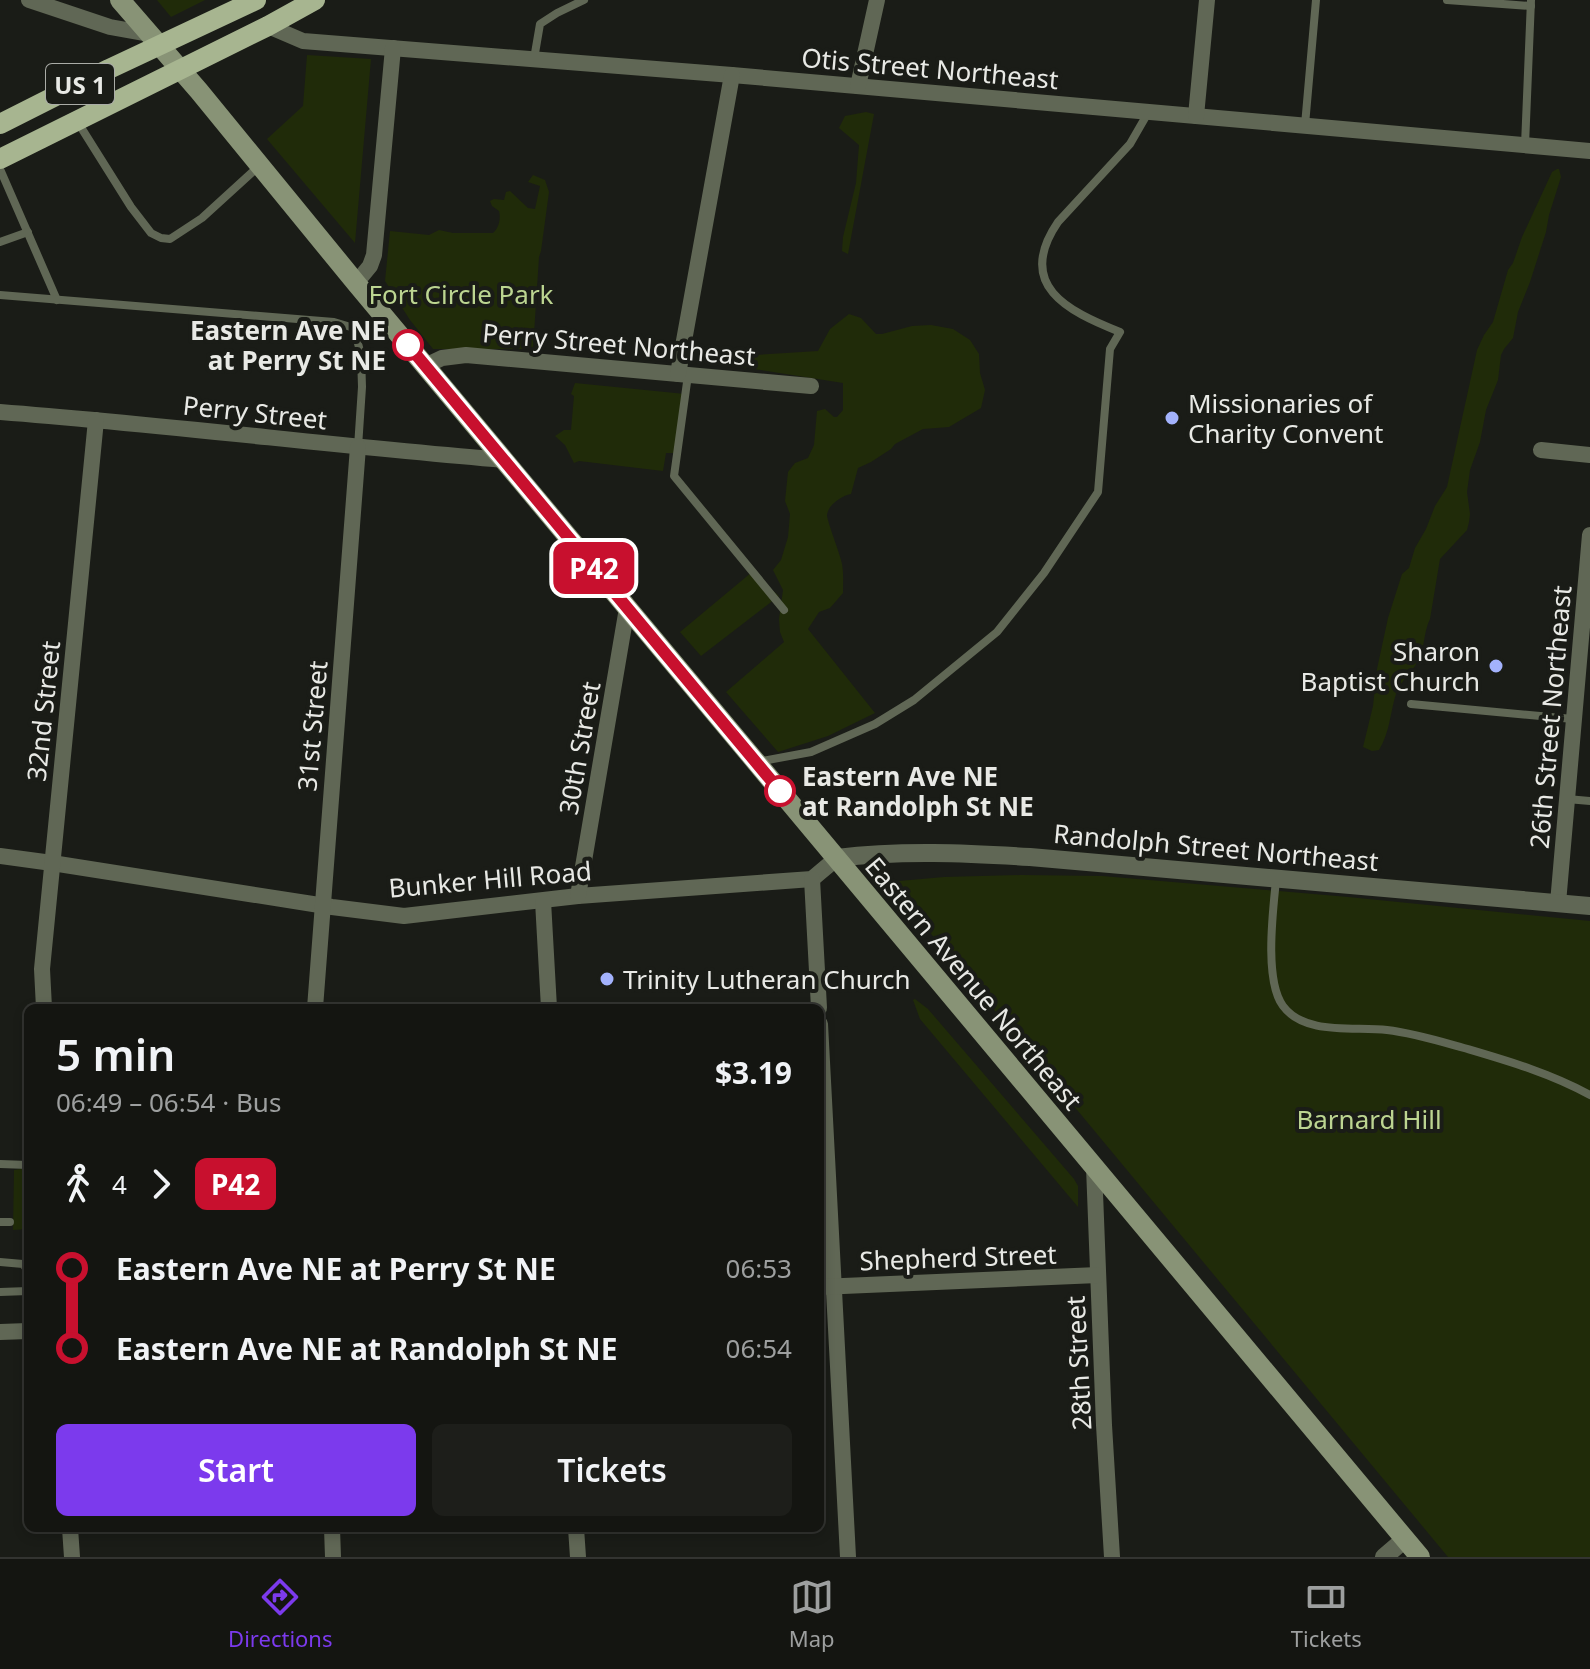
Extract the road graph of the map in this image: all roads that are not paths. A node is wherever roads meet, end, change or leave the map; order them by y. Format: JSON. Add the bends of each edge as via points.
{"nodes":[{"id":1,"x":29,"y":0,"type":"edge"},
{"id":2,"x":120,"y":0,"type":"edge"},
{"id":3,"x":256,"y":0,"type":"edge"},
{"id":4,"x":315,"y":0,"type":"edge"},
{"id":5,"x":584,"y":0,"type":"edge"},
{"id":6,"x":877,"y":0,"type":"edge"},
{"id":7,"x":1207,"y":0,"type":"edge"},
{"id":8,"x":1316,"y":0,"type":"edge"},
{"id":9,"x":1447,"y":0,"type":"edge"},
{"id":10,"x":1531,"y":3,"type":"edge"},
{"id":11,"x":268,"y":26,"type":"junction"},
{"id":12,"x":154,"y":40,"type":"junction"},
{"id":13,"x":393,"y":48,"type":"junction"},
{"id":14,"x":534,"y":60,"type":"junction"},
{"id":15,"x":180,"y":69,"type":"junction"},
{"id":16,"x":732,"y":75,"type":"junction"},
{"id":17,"x":858,"y":86,"type":"junction"},
{"id":18,"x":1149,"y":111,"type":"junction"},
{"id":19,"x":1196,"y":116,"type":"junction"},
{"id":20,"x":77,"y":121,"type":"junction"},
{"id":21,"x":0,"y":124,"type":"edge"},
{"id":22,"x":1305,"y":125,"type":"junction"},
{"id":23,"x":1525,"y":145,"type":"junction"},
{"id":24,"x":1590,"y":151,"type":"edge"},
{"id":25,"x":0,"y":159,"type":"edge"},
{"id":26,"x":259,"y":166,"type":"junction"},
{"id":27,"x":0,"y":169,"type":"edge"},
{"id":28,"x":28,"y":232,"type":"junction"},
{"id":29,"x":0,"y":242,"type":"edge"},
{"id":30,"x":356,"y":283,"type":"junction"},
{"id":31,"x":0,"y":295,"type":"edge"},
{"id":32,"x":57,"y":300,"type":"junction"},
{"id":33,"x":425,"y":366,"type":"junction"},
{"id":34,"x":683,"y":374,"type":"junction"},
{"id":35,"x":811,"y":386,"type":"dead end"},
{"id":36,"x":0,"y":412,"type":"edge"},
{"id":37,"x":96,"y":420,"type":"junction"},
{"id":38,"x":358,"y":447,"type":"junction"},
{"id":39,"x":1541,"y":450,"type":"dead end"},
{"id":40,"x":1590,"y":455,"type":"edge"},
{"id":41,"x":504,"y":460,"type":"junction"},
{"id":42,"x":1590,"y":535,"type":"edge"},
{"id":43,"x":1589,"y":560,"type":"edge"},
{"id":44,"x":627,"y":608,"type":"junction"},
{"id":45,"x":784,"y":610,"type":"dead end"},
{"id":46,"x":1411,"y":704,"type":"dead end"},
{"id":47,"x":1574,"y":719,"type":"junction"},
{"id":48,"x":756,"y":763,"type":"junction"},
{"id":49,"x":1567,"y":799,"type":"junction"},
{"id":50,"x":1590,"y":801,"type":"edge"},
{"id":51,"x":0,"y":856,"type":"edge"},
{"id":52,"x":837,"y":858,"type":"junction"},
{"id":53,"x":52,"y":863,"type":"junction"},
{"id":54,"x":812,"y":879,"type":"junction"},
{"id":55,"x":1276,"y":879,"type":"junction"},
{"id":56,"x":578,"y":896,"type":"junction"},
{"id":57,"x":543,"y":901,"type":"junction"},
{"id":58,"x":1558,"y":903,"type":"junction"},
{"id":59,"x":321,"y":905,"type":"junction"},
{"id":60,"x":1590,"y":906,"type":"edge"},
{"id":61,"x":44,"y":1004,"type":"edge"},
{"id":62,"x":315,"y":1004,"type":"edge"},
{"id":63,"x":549,"y":1004,"type":"edge"},
{"id":64,"x":819,"y":1004,"type":"edge"},
{"id":65,"x":1590,"y":1095,"type":"edge"},
{"id":66,"x":0,"y":1164,"type":"edge"},
{"id":67,"x":24,"y":1165,"type":"edge"},
{"id":68,"x":1094,"y":1167,"type":"junction"},
{"id":69,"x":824,"y":1174,"type":"edge"},
{"id":70,"x":0,"y":1222,"type":"edge"},
{"id":71,"x":10,"y":1222,"type":"dead end"},
{"id":72,"x":0,"y":1262,"type":"edge"},
{"id":73,"x":24,"y":1265,"type":"edge"},
{"id":74,"x":1098,"y":1275,"type":"junction"},
{"id":75,"x":827,"y":1286,"type":"edge"},
{"id":76,"x":24,"y":1291,"type":"edge"},
{"id":77,"x":0,"y":1292,"type":"edge"},
{"id":78,"x":24,"y":1331,"type":"edge"},
{"id":79,"x":0,"y":1332,"type":"edge"},
{"id":80,"x":70,"y":1532,"type":"edge"},
{"id":81,"x":332,"y":1532,"type":"edge"},
{"id":82,"x":576,"y":1532,"type":"edge"},
{"id":83,"x":1405,"y":1539,"type":"junction"},
{"id":84,"x":72,"y":1557,"type":"edge"},
{"id":85,"x":333,"y":1557,"type":"edge"},
{"id":86,"x":578,"y":1557,"type":"edge"},
{"id":87,"x":848,"y":1557,"type":"edge"},
{"id":88,"x":1112,"y":1557,"type":"edge"},
{"id":89,"x":1384,"y":1557,"type":"edge"},
{"id":90,"x":1420,"y":1557,"type":"edge"}],
"edges":[{"from":1,"to":12,"type":"street"},
{"from":2,"to":12,"type":"main road","name":"Eastern Avenue Northeast"},
{"from":3,"to":12,"type":"main road","number":"US 1"},
{"from":4,"to":11,"type":"main road","number":"US 1"},
{"from":5,"to":14,"type":"lane","via":[[540,24]]},
{"from":6,"to":17,"type":"street"},
{"from":7,"to":19,"type":"street"},
{"from":8,"to":22,"type":"lane"},
{"from":9,"to":10,"type":"lane"},
{"from":10,"to":23,"type":"lane"},
{"from":11,"to":13,"type":"street","name":"Otis Street Northeast","via":[[303,41]]},
{"from":11,"to":15,"type":"main road","number":"US 1"},
{"from":12,"to":15,"type":"main road","name":"Eastern Avenue Northeast"},
{"from":12,"to":21,"type":"main road","number":"US 1"},
{"from":13,"to":14,"type":"street","name":"Otis Street Northeast"},
{"from":13,"to":30,"type":"street","via":[[374,255]]},
{"from":14,"to":16,"type":"street","name":"Otis Street Northeast"},
{"from":15,"to":20,"type":"main road","number":"US 1"},
{"from":15,"to":26,"type":"main road","name":"Eastern Avenue Northeast"},
{"from":16,"to":17,"type":"street","name":"Otis Street Northeast"},
{"from":16,"to":34,"type":"street"},
{"from":17,"to":18,"type":"street","name":"Otis Street Northeast"},
{"from":18,"to":19,"type":"street","name":"Otis Street Northeast"},
{"from":18,"to":48,"type":"lane","via":[[1130,144],[1058,222],[1043,252],[1042,277],[1050,290],[1062,302],[1120,332],[1110,349],[1098,492],[997,632],[925,692],[875,724],[811,752]]},
{"from":19,"to":22,"type":"street","name":"Otis Street Northeast"},
{"from":20,"to":25,"type":"main road","number":"US 1"},
{"from":20,"to":26,"type":"lane","via":[[131,207],[161,238],[170,239],[202,218]]},
{"from":22,"to":23,"type":"street","name":"Otis Street Northeast"},
{"from":23,"to":24,"type":"street","name":"Otis Street Northeast"},
{"from":26,"to":30,"type":"main road","name":"Eastern Avenue Northeast"},
{"from":27,"to":28,"type":"lane"},
{"from":28,"to":29,"type":"lane"},
{"from":28,"to":32,"type":"lane"},
{"from":30,"to":33,"type":"main road","name":"Eastern Avenue Northeast"},
{"from":31,"to":32,"type":"lane"},
{"from":32,"to":38,"type":"lane","via":[[334,322],[354,328],[361,355]]},
{"from":33,"to":34,"type":"street","name":"Perry Street Northeast","via":[[466,355]]},
{"from":33,"to":41,"type":"main road","name":"Eastern Avenue Northeast"},
{"from":34,"to":35,"type":"street","name":"Perry Street Northeast"},
{"from":34,"to":45,"type":"lane","via":[[674,476]]},
{"from":36,"to":37,"type":"street","name":"Perry Street"},
{"from":37,"to":38,"type":"street","name":"Perry Street"},
{"from":37,"to":53,"type":"street","name":"32nd Street"},
{"from":38,"to":41,"type":"street","name":"Perry Street"},
{"from":38,"to":59,"type":"street","name":"31st Street"},
{"from":39,"to":40,"type":"street"},
{"from":41,"to":44,"type":"main road","name":"Eastern Avenue Northeast"},
{"from":42,"to":43,"type":"street","name":"26th Street Northeast"},
{"from":43,"to":47,"type":"street","name":"26th Street Northeast"},
{"from":44,"to":48,"type":"main road","name":"Eastern Avenue Northeast"},
{"from":44,"to":56,"type":"street","name":"30th Street"},
{"from":46,"to":47,"type":"lane"},
{"from":47,"to":49,"type":"street","name":"26th Street Northeast"},
{"from":48,"to":52,"type":"main road","name":"Eastern Avenue Northeast"},
{"from":49,"to":50,"type":"lane"},
{"from":49,"to":58,"type":"street","name":"26th Street Northeast"},
{"from":51,"to":53,"type":"street","name":"Bunker Hill Road"},
{"from":52,"to":54,"type":"street"},
{"from":52,"to":55,"type":"street","name":"Randolph Street Northeast","via":[[978,854]]},
{"from":52,"to":68,"type":"main road","name":"Eastern Avenue Northeast"},
{"from":53,"to":59,"type":"street","name":"Bunker Hill Road"},
{"from":53,"to":61,"type":"street","name":"32nd Street"},
{"from":54,"to":56,"type":"street","name":"Bunker Hill Road"},
{"from":54,"to":64,"type":"street"},
{"from":55,"to":58,"type":"street","name":"Randolph Street Northeast"},
{"from":55,"to":65,"type":"lane","via":[[1274,983],[1283,1006],[1297,1018],[1344,1030],[1423,1036],[1524,1066]]},
{"from":56,"to":57,"type":"street","name":"Bunker Hill Road"},
{"from":57,"to":59,"type":"street","name":"Bunker Hill Road","via":[[404,916]]},
{"from":57,"to":63,"type":"street"},
{"from":58,"to":60,"type":"street","name":"Randolph Street Northeast"},
{"from":59,"to":62,"type":"street","name":"31st Street"},
{"from":66,"to":67,"type":"lane"},
{"from":68,"to":74,"type":"street","name":"28th Street"},
{"from":68,"to":83,"type":"main road","name":"Eastern Avenue Northeast"},
{"from":69,"to":75,"type":"street"},
{"from":70,"to":71,"type":"lane"},
{"from":72,"to":73,"type":"lane"},
{"from":74,"to":75,"type":"street","name":"Shepherd Street"},
{"from":74,"to":88,"type":"street","name":"28th Street"},
{"from":75,"to":87,"type":"street"},
{"from":76,"to":77,"type":"lane"},
{"from":78,"to":79,"type":"street"},
{"from":80,"to":84,"type":"street"},
{"from":81,"to":85,"type":"street"},
{"from":82,"to":86,"type":"street"},
{"from":83,"to":89,"type":"street"},
{"from":83,"to":90,"type":"main road","name":"Eastern Avenue Northeast"}]}
